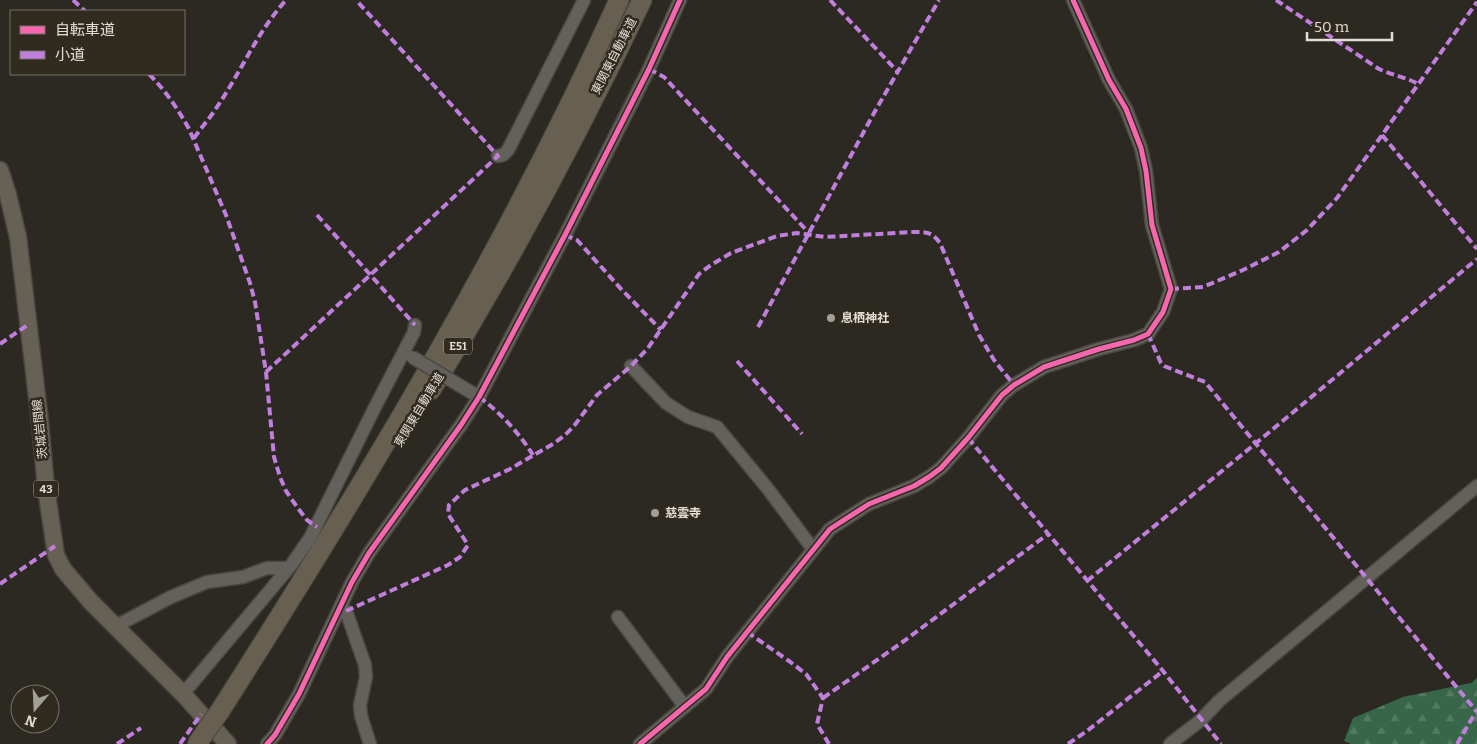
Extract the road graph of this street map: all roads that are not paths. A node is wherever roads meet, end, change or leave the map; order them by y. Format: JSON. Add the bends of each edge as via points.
{"nodes":[{"id":1,"x":584,"y":0,"type":"edge"},
{"id":2,"x":619,"y":0,"type":"edge"},
{"id":3,"x":642,"y":0,"type":"edge"},
{"id":4,"x":680,"y":0,"type":"edge"},
{"id":5,"x":1073,"y":0,"type":"edge"},
{"id":6,"x":498,"y":156,"type":"dead end"},
{"id":7,"x":0,"y":170,"type":"edge"},
{"id":8,"x":415,"y":325,"type":"dead end"},
{"id":9,"x":407,"y":355,"type":"junction"},
{"id":10,"x":631,"y":366,"type":"dead end"},
{"id":11,"x":477,"y":395,"type":"junction"},
{"id":12,"x":1477,"y":486,"type":"edge"},
{"id":13,"x":813,"y":549,"type":"junction"},
{"id":14,"x":288,"y":568,"type":"junction"},
{"id":15,"x":341,"y":605,"type":"junction"},
{"id":16,"x":618,"y":617,"type":"dead end"},
{"id":17,"x":116,"y":626,"type":"junction"},
{"id":18,"x":243,"y":674,"type":"junction"},
{"id":19,"x":183,"y":694,"type":"junction"},
{"id":20,"x":685,"y":706,"type":"junction"},
{"id":21,"x":197,"y":744,"type":"edge"},
{"id":22,"x":228,"y":744,"type":"edge"},
{"id":23,"x":267,"y":744,"type":"edge"},
{"id":24,"x":370,"y":744,"type":"edge"},
{"id":25,"x":640,"y":744,"type":"edge"},
{"id":26,"x":1170,"y":744,"type":"edge"}],
"edges":[{"from":1,"to":6,"type":"street","via":[[508,150]]},
{"from":2,"to":18,"type":"highway","name":"東関東自動車道","number":"E51","via":[[551,141],[433,362]]},
{"from":3,"to":18,"type":"highway","name":"東関東自動車道","number":"E51","via":[[568,148],[446,367],[340,538]]},
{"from":4,"to":11,"type":"street","via":[[574,217]]},
{"from":5,"to":13,"type":"street","via":[[1109,80],[1126,109],[1141,148],[1152,225],[1171,289],[1163,312],[1148,334],[1044,367],[1014,385],[941,468],[914,486],[850,515],[830,529]]},
{"from":7,"to":17,"type":"main road","name":"茨城岩間線","number":"43","via":[[18,237],[56,555],[74,584]]},
{"from":8,"to":9,"type":"street"},
{"from":9,"to":11,"type":"street","bridge":true},
{"from":9,"to":14,"type":"street","via":[[317,527]]},
{"from":10,"to":13,"type":"street","via":[[666,403],[688,417],[717,427]]},
{"from":11,"to":15,"type":"street","via":[[456,433],[369,553]]},
{"from":12,"to":26,"type":"street"},
{"from":13,"to":20,"type":"street","via":[[727,657],[706,689]]},
{"from":14,"to":17,"type":"street","via":[[267,568],[243,577],[207,582]]},
{"from":14,"to":19,"type":"street"},
{"from":15,"to":23,"type":"street","via":[[299,694]]},
{"from":15,"to":24,"type":"street","via":[[365,665],[360,705]]},
{"from":16,"to":20,"type":"street"},
{"from":17,"to":19,"type":"main road","name":"茨城岩間線","number":"43"},
{"from":18,"to":21,"type":"highway","name":"東関東自動車道","number":"E51","bridge":true},
{"from":19,"to":22,"type":"main road","name":"茨城岩間線","number":"43"},
{"from":20,"to":25,"type":"street"}]}
